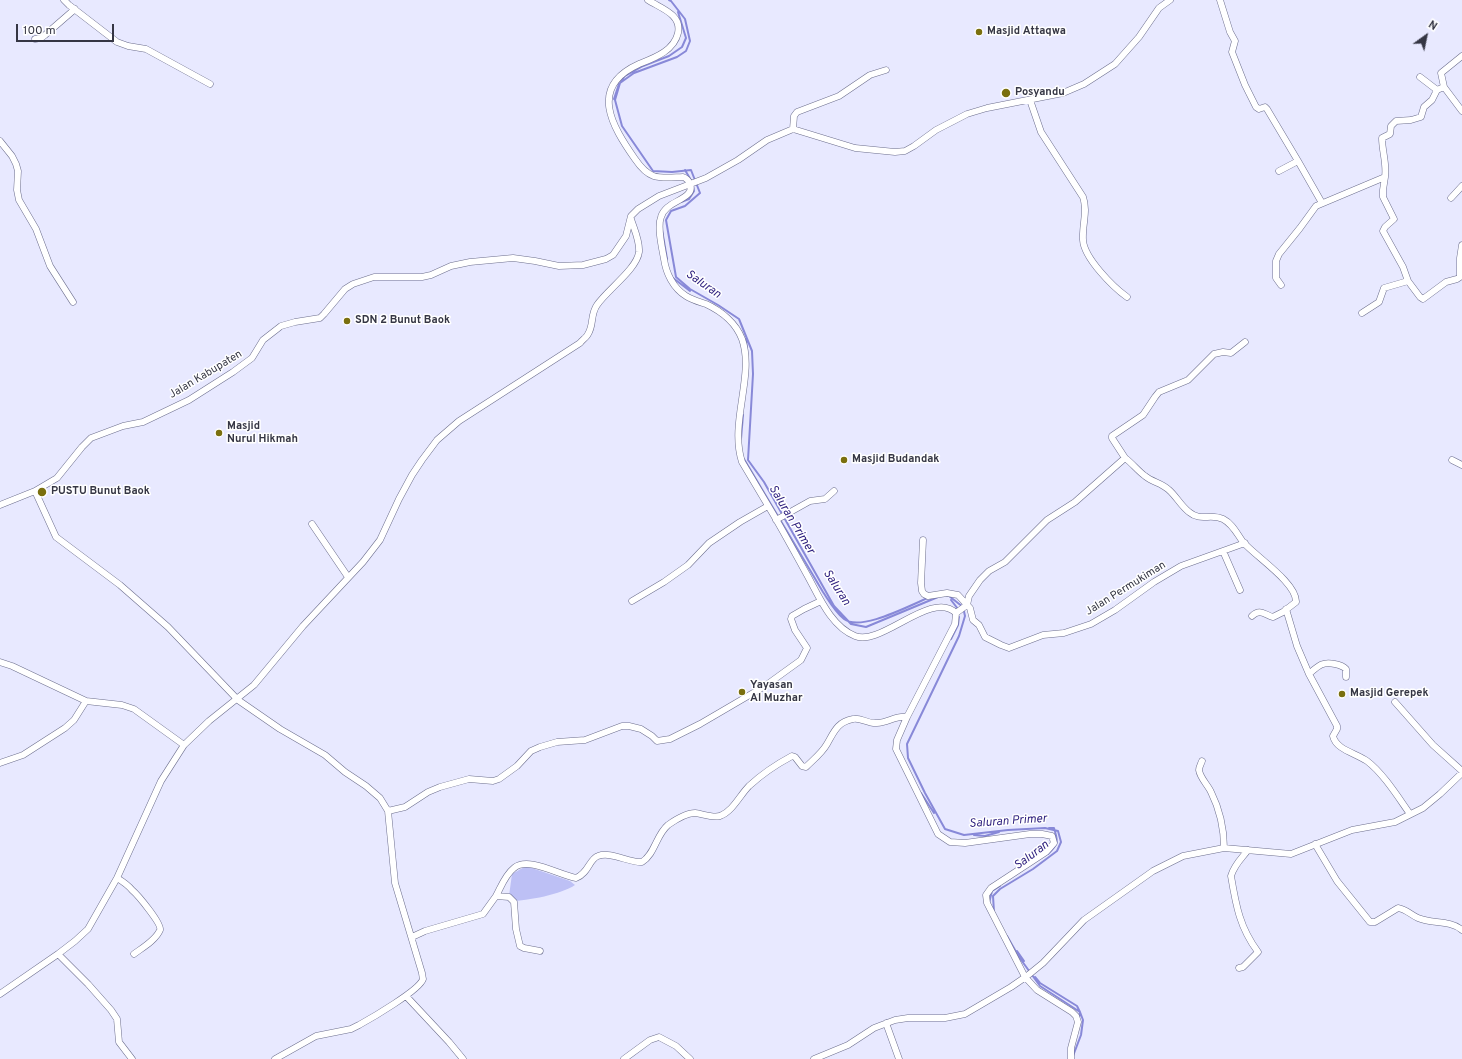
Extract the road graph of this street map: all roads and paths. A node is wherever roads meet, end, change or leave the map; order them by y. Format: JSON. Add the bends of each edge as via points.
{"nodes":[{"id":1,"x":64,"y":0,"type":"edge"},
{"id":2,"x":648,"y":0,"type":"edge"},
{"id":3,"x":1170,"y":0,"type":"edge"},
{"id":4,"x":1220,"y":0,"type":"edge"},
{"id":5,"x":74,"y":10,"type":"junction"},
{"id":6,"x":35,"y":39,"type":"dead end"},
{"id":7,"x":1462,"y":56,"type":"edge"},
{"id":8,"x":886,"y":70,"type":"dead end"},
{"id":9,"x":1420,"y":77,"type":"dead end"},
{"id":10,"x":210,"y":84,"type":"dead end"},
{"id":11,"x":1444,"y":87,"type":"junction"},
{"id":12,"x":1437,"y":90,"type":"junction"},
{"id":13,"x":1030,"y":100,"type":"junction"},
{"id":14,"x":1462,"y":111,"type":"edge"},
{"id":15,"x":793,"y":129,"type":"junction"},
{"id":16,"x":0,"y":141,"type":"edge"},
{"id":17,"x":1298,"y":161,"type":"junction"},
{"id":18,"x":1279,"y":171,"type":"dead end"},
{"id":19,"x":1386,"y":177,"type":"junction"},
{"id":20,"x":691,"y":183,"type":"junction"},
{"id":21,"x":1462,"y":186,"type":"edge"},
{"id":22,"x":1451,"y":198,"type":"dead end"},
{"id":23,"x":1322,"y":203,"type":"junction"},
{"id":24,"x":631,"y":216,"type":"junction"},
{"id":25,"x":1462,"y":245,"type":"edge"},
{"id":26,"x":1408,"y":281,"type":"junction"},
{"id":27,"x":1281,"y":285,"type":"dead end"},
{"id":28,"x":1127,"y":297,"type":"dead end"},
{"id":29,"x":73,"y":302,"type":"dead end"},
{"id":30,"x":1362,"y":313,"type":"dead end"},
{"id":31,"x":1245,"y":342,"type":"dead end"},
{"id":32,"x":1125,"y":458,"type":"junction"},
{"id":33,"x":1452,"y":460,"type":"dead end"},
{"id":34,"x":1462,"y":466,"type":"edge"},
{"id":35,"x":35,"y":491,"type":"junction"},
{"id":36,"x":834,"y":491,"type":"dead end"},
{"id":37,"x":0,"y":505,"type":"edge"},
{"id":38,"x":768,"y":506,"type":"junction"},
{"id":39,"x":778,"y":519,"type":"junction"},
{"id":40,"x":312,"y":524,"type":"dead end"},
{"id":41,"x":923,"y":540,"type":"dead end"},
{"id":42,"x":1245,"y":543,"type":"junction"},
{"id":43,"x":1223,"y":551,"type":"junction"},
{"id":44,"x":348,"y":577,"type":"junction"},
{"id":45,"x":1240,"y":590,"type":"dead end"},
{"id":46,"x":632,"y":601,"type":"dead end"},
{"id":47,"x":821,"y":601,"type":"junction"},
{"id":48,"x":966,"y":605,"type":"junction"},
{"id":49,"x":1286,"y":609,"type":"junction"},
{"id":50,"x":957,"y":613,"type":"junction"},
{"id":51,"x":1252,"y":616,"type":"dead end"},
{"id":52,"x":0,"y":662,"type":"edge"},
{"id":53,"x":1309,"y":674,"type":"junction"},
{"id":54,"x":1346,"y":677,"type":"dead end"},
{"id":55,"x":238,"y":700,"type":"junction"},
{"id":56,"x":86,"y":701,"type":"junction"},
{"id":57,"x":1395,"y":702,"type":"dead end"},
{"id":58,"x":907,"y":717,"type":"junction"},
{"id":59,"x":184,"y":745,"type":"junction"},
{"id":60,"x":1202,"y":761,"type":"dead end"},
{"id":61,"x":0,"y":763,"type":"edge"},
{"id":62,"x":1462,"y":772,"type":"edge"},
{"id":63,"x":388,"y":811,"type":"junction"},
{"id":64,"x":1410,"y":814,"type":"junction"},
{"id":65,"x":1315,"y":844,"type":"junction"},
{"id":66,"x":1224,"y":848,"type":"junction"},
{"id":67,"x":1248,"y":850,"type":"junction"},
{"id":68,"x":118,"y":878,"type":"junction"},
{"id":69,"x":496,"y":896,"type":"junction"},
{"id":70,"x":1462,"y":930,"type":"edge"},
{"id":71,"x":412,"y":937,"type":"junction"},
{"id":72,"x":540,"y":951,"type":"dead end"},
{"id":73,"x":58,"y":954,"type":"junction"},
{"id":74,"x":134,"y":954,"type":"dead end"},
{"id":75,"x":1238,"y":968,"type":"dead end"},
{"id":76,"x":1026,"y":976,"type":"junction"},
{"id":77,"x":0,"y":994,"type":"edge"},
{"id":78,"x":406,"y":996,"type":"junction"},
{"id":79,"x":886,"y":1023,"type":"junction"},
{"id":80,"x":1070,"y":1057,"type":"edge"},
{"id":81,"x":132,"y":1059,"type":"edge"},
{"id":82,"x":275,"y":1059,"type":"edge"},
{"id":83,"x":463,"y":1059,"type":"edge"},
{"id":84,"x":624,"y":1059,"type":"edge"},
{"id":85,"x":690,"y":1059,"type":"edge"},
{"id":86,"x":814,"y":1059,"type":"edge"},
{"id":87,"x":899,"y":1059,"type":"edge"}],
"edges":[{"from":1,"to":5,"type":"street"},
{"from":2,"to":20,"type":"street","via":[[674,16],[678,25],[677,37],[665,51],[630,69],[615,82],[608,97],[608,108],[612,121],[644,171],[654,177],[683,177]]},
{"from":3,"to":13,"type":"street","via":[[1159,8],[1139,37],[1115,64],[1084,84],[1063,93]]},
{"from":4,"to":17,"type":"street","via":[[1235,41],[1232,52],[1245,85],[1256,107],[1267,109]]},
{"from":5,"to":6,"type":"street","via":[[41,38]]},
{"from":5,"to":10,"type":"street","via":[[117,42],[146,49]]},
{"from":7,"to":11,"type":"street","via":[[1441,73]]},
{"from":8,"to":15,"type":"street","via":[[870,75],[839,96],[797,112],[794,116]]},
{"from":9,"to":12,"type":"street"},
{"from":11,"to":12,"type":"street"},
{"from":11,"to":14,"type":"street"},
{"from":12,"to":19,"type":"street","via":[[1432,100],[1424,107],[1421,118],[1396,121],[1391,126],[1390,134],[1382,138]]},
{"from":13,"to":15,"type":"street","via":[[967,114],[936,130],[905,151],[855,148]]},
{"from":13,"to":28,"type":"street","via":[[1041,132],[1086,204],[1083,240],[1086,252],[1114,288]]},
{"from":15,"to":20,"type":"street","via":[[767,140],[706,178]]},
{"from":16,"to":29,"type":"street","via":[[16,164],[19,200],[36,229],[50,266]]},
{"from":17,"to":18,"type":"street"},
{"from":17,"to":23,"type":"street"},
{"from":19,"to":23,"type":"street"},
{"from":19,"to":26,"type":"street","via":[[1382,190],[1383,197],[1394,219],[1383,231]]},
{"from":20,"to":24,"type":"street","via":[[649,201]]},
{"from":20,"to":38,"type":"street","via":[[688,194],[666,209],[660,218],[666,269],[671,281],[686,296],[722,313],[734,325],[742,340],[745,364],[738,423],[739,454]]},
{"from":21,"to":22,"type":"street"},
{"from":23,"to":27,"type":"street","via":[[1312,210],[1279,254],[1276,261],[1276,278]]},
{"from":24,"to":35,"type":"street","name":"Jalan Kabupaten","via":[[626,236],[613,255],[583,265],[559,266],[513,258],[451,266],[422,278],[374,277],[353,284],[344,289],[320,318],[282,326],[263,340],[247,362],[189,400],[143,422],[123,426],[91,438],[57,478]]},
{"from":24,"to":44,"type":"street","via":[[639,252],[635,263],[597,305],[588,335],[580,343],[460,421],[437,440],[412,475],[380,540]]},
{"from":25,"to":26,"type":"street","via":[[1460,276],[1457,279],[1446,282],[1424,299]]},
{"from":26,"to":30,"type":"street","via":[[1384,288],[1379,302]]},
{"from":31,"to":32,"type":"street","via":[[1231,353],[1214,354],[1188,380],[1159,392],[1143,415],[1112,436]]},
{"from":32,"to":42,"type":"street","via":[[1145,476],[1169,489],[1188,512],[1199,518],[1215,516],[1225,520]]},
{"from":32,"to":48,"type":"street","via":[[1075,502],[1047,520],[1005,562],[989,571],[969,596]]},
{"from":33,"to":34,"type":"street"},
{"from":35,"to":37,"type":"street","name":"Jalan Kabupaten"},
{"from":35,"to":55,"type":"street","via":[[56,537],[120,585],[168,627]]},
{"from":36,"to":39,"type":"street","via":[[824,499],[810,502]]},
{"from":38,"to":39,"type":"street"},
{"from":38,"to":46,"type":"street","via":[[709,543],[688,565]]},
{"from":39,"to":47,"type":"street"},
{"from":40,"to":44,"type":"street"},
{"from":41,"to":48,"type":"street","name":"Jalan Permukiman","via":[[922,591],[928,596],[953,594],[962,598]]},
{"from":42,"to":43,"type":"street","name":"Jalan Permukiman"},
{"from":42,"to":49,"type":"street","via":[[1283,578],[1290,588],[1296,601]]},
{"from":43,"to":45,"type":"street"},
{"from":43,"to":48,"type":"street","name":"Jalan Permukiman","via":[[1181,566],[1091,624],[1064,633],[1043,635],[1009,648],[985,637]]},
{"from":44,"to":55,"type":"street"},
{"from":47,"to":50,"type":"street","via":[[838,624],[856,636],[866,638],[938,607]]},
{"from":47,"to":63,"type":"street","via":[[792,616],[795,630],[807,648],[800,660],[765,686],[670,739],[657,741],[641,729],[622,726],[585,740],[557,742],[531,751],[517,766],[493,781],[469,779],[440,787],[405,808]]},
{"from":48,"to":50,"type":"street"},
{"from":49,"to":51,"type":"street","via":[[1273,617],[1262,611]]},
{"from":49,"to":53,"type":"street"},
{"from":50,"to":58,"type":"street","via":[[955,624]]},
{"from":52,"to":56,"type":"street"},
{"from":53,"to":54,"type":"street","via":[[1321,664],[1328,662],[1344,667]]},
{"from":53,"to":64,"type":"street","via":[[1337,726],[1333,736],[1336,744],[1367,761],[1389,784]]},
{"from":55,"to":59,"type":"street"},
{"from":55,"to":63,"type":"street","via":[[280,729],[325,755],[380,798]]},
{"from":56,"to":59,"type":"street","via":[[134,709]]},
{"from":56,"to":61,"type":"street","via":[[70,725],[23,755]]},
{"from":57,"to":62,"type":"street"},
{"from":58,"to":69,"type":"street","via":[[899,716],[878,724],[854,719],[840,724],[820,753],[806,767],[792,756],[748,787],[725,813],[717,816],[690,814],[668,825],[662,830],[649,855],[642,862],[599,855],[594,858],[588,869],[576,878],[535,864],[520,864],[507,875]]},
{"from":58,"to":76,"type":"street","via":[[896,749],[938,834],[950,842],[965,843],[1042,834],[1053,838],[1054,843],[1046,852],[991,888],[986,895],[987,903]]},
{"from":59,"to":68,"type":"street","via":[[161,781]]},
{"from":60,"to":66,"type":"street","via":[[1200,774],[1211,792],[1221,820]]},
{"from":62,"to":64,"type":"street","via":[[1423,808]]},
{"from":63,"to":71,"type":"street","via":[[395,883]]},
{"from":64,"to":65,"type":"street","via":[[1395,822],[1352,830]]},
{"from":65,"to":67,"type":"street","via":[[1291,854]]},
{"from":65,"to":70,"type":"street","via":[[1337,881],[1370,922],[1375,922],[1398,908],[1418,918],[1454,925]]},
{"from":66,"to":67,"type":"street"},
{"from":66,"to":76,"type":"street","via":[[1183,856],[1153,871],[1084,920],[1043,963]]},
{"from":67,"to":75,"type":"street","via":[[1232,870],[1231,876],[1239,916],[1247,937],[1258,952],[1243,967]]},
{"from":68,"to":73,"type":"street","via":[[88,929]]},
{"from":68,"to":74,"type":"street","via":[[132,890],[156,918],[160,927],[160,931]]},
{"from":69,"to":71,"type":"street","via":[[483,914]]},
{"from":69,"to":72,"type":"street","via":[[509,897],[513,900],[520,946]]},
{"from":71,"to":78,"type":"street","via":[[423,979]]},
{"from":73,"to":77,"type":"street"},
{"from":73,"to":81,"type":"street","via":[[111,1010],[117,1020],[119,1042]]},
{"from":76,"to":79,"type":"street","via":[[965,1014],[945,1018],[908,1018]]},
{"from":76,"to":80,"type":"street","via":[[1037,990],[1076,1016],[1078,1022]]},
{"from":78,"to":82,"type":"street","via":[[355,1027],[316,1036]]},
{"from":78,"to":83,"type":"street"},
{"from":79,"to":86,"type":"street"},
{"from":79,"to":87,"type":"street"},
{"from":84,"to":85,"type":"street","via":[[650,1040],[659,1037],[676,1046]]}]}
